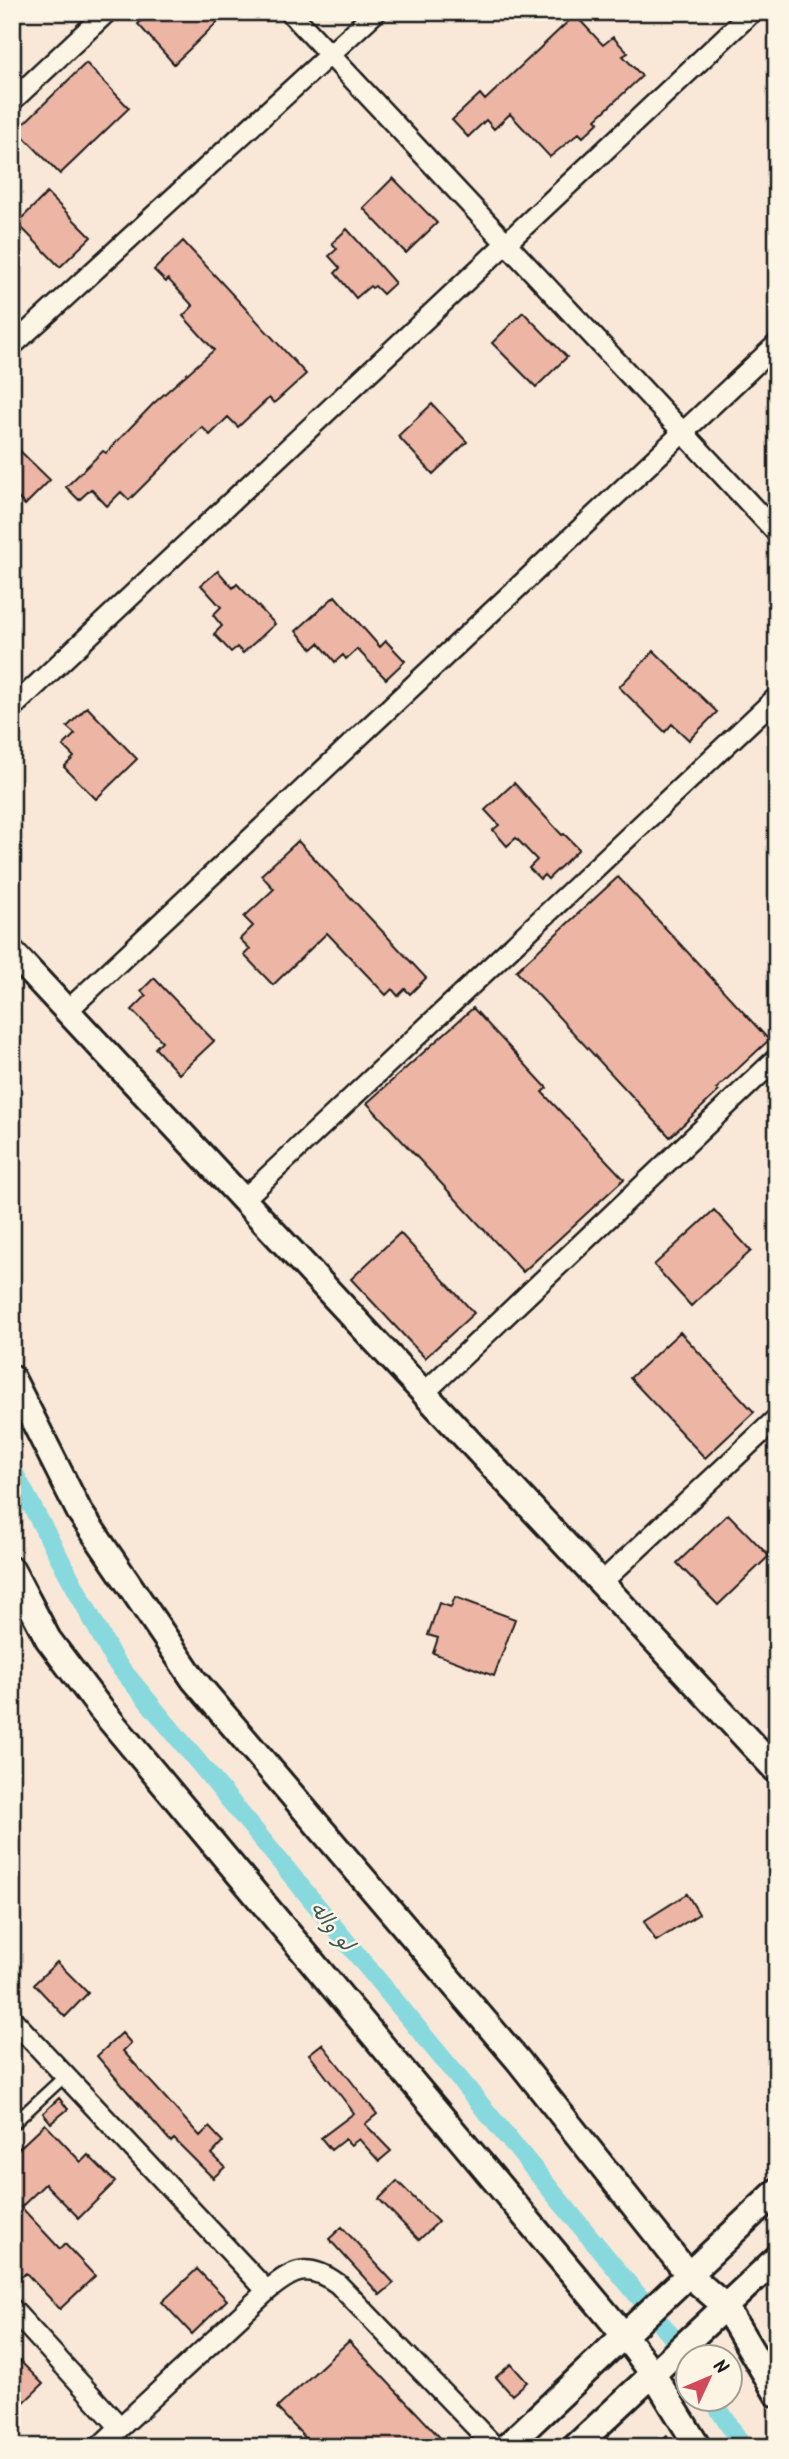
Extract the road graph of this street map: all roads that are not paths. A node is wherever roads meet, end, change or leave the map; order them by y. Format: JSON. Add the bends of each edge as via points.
{"nodes":[{"id":1,"x":107,"y":12,"type":"edge"},
{"id":2,"x":290,"y":12,"type":"edge"},
{"id":3,"x":376,"y":12,"type":"edge"},
{"id":4,"x":752,"y":12,"type":"edge"},
{"id":5,"x":330,"y":56,"type":"junction"},
{"id":6,"x":12,"y":101,"type":"edge"},
{"id":7,"x":506,"y":244,"type":"junction"},
{"id":8,"x":777,"y":344,"type":"edge"},
{"id":9,"x":12,"y":346,"type":"edge"},
{"id":10,"x":682,"y":432,"type":"junction"},
{"id":11,"x":777,"y":533,"type":"edge"},
{"id":12,"x":777,"y":697,"type":"edge"},
{"id":13,"x":12,"y":708,"type":"edge"},
{"id":14,"x":12,"y":952,"type":"edge"},
{"id":15,"x":67,"y":1011,"type":"junction"},
{"id":16,"x":777,"y":1058,"type":"edge"},
{"id":17,"x":243,"y":1200,"type":"junction"},
{"id":18,"x":12,"y":1378,"type":"edge"},
{"id":19,"x":424,"y":1392,"type":"junction"},
{"id":20,"x":777,"y":1418,"type":"edge"},
{"id":21,"x":12,"y":1570,"type":"edge"},
{"id":22,"x":601,"y":1583,"type":"junction"},
{"id":23,"x":777,"y":1771,"type":"edge"},
{"id":24,"x":12,"y":2019,"type":"edge"},
{"id":25,"x":65,"y":2076,"type":"junction"},
{"id":26,"x":12,"y":2125,"type":"edge"},
{"id":27,"x":777,"y":2191,"type":"edge"},
{"id":28,"x":777,"y":2258,"type":"edge"},
{"id":29,"x":682,"y":2279,"type":"junction"},
{"id":30,"x":267,"y":2291,"type":"junction"},
{"id":31,"x":12,"y":2309,"type":"edge"},
{"id":32,"x":720,"y":2311,"type":"junction"},
{"id":33,"x":630,"y":2330,"type":"junction"},
{"id":34,"x":659,"y":2368,"type":"junction"},
{"id":35,"x":777,"y":2394,"type":"edge"},
{"id":36,"x":120,"y":2427,"type":"junction"},
{"id":37,"x":99,"y":2447,"type":"edge"},
{"id":38,"x":495,"y":2447,"type":"edge"},
{"id":39,"x":506,"y":2447,"type":"edge"},
{"id":40,"x":575,"y":2447,"type":"edge"},
{"id":41,"x":698,"y":2447,"type":"edge"}],
"edges":[{"from":1,"to":6,"type":"street"},
{"from":2,"to":5,"type":"street"},
{"from":3,"to":5,"type":"street"},
{"from":4,"to":7,"type":"street"},
{"from":5,"to":7,"type":"street"},
{"from":5,"to":9,"type":"street"},
{"from":7,"to":10,"type":"street"},
{"from":7,"to":13,"type":"street"},
{"from":8,"to":10,"type":"street"},
{"from":10,"to":11,"type":"street"},
{"from":10,"to":15,"type":"street"},
{"from":12,"to":17,"type":"street"},
{"from":14,"to":15,"type":"street"},
{"from":15,"to":17,"type":"street"},
{"from":16,"to":19,"type":"street"},
{"from":17,"to":19,"type":"street"},
{"from":18,"to":29,"type":"street","via":[[79,1511],[194,1680],[519,2060]]},
{"from":19,"to":22,"type":"street"},
{"from":20,"to":22,"type":"street"},
{"from":21,"to":33,"type":"street","via":[[48,1639],[100,1708]]},
{"from":22,"to":23,"type":"street"},
{"from":24,"to":25,"type":"street"},
{"from":25,"to":26,"type":"lane"},
{"from":25,"to":30,"type":"street"},
{"from":27,"to":29,"type":"street"},
{"from":28,"to":32,"type":"street"},
{"from":29,"to":32,"type":"street"},
{"from":29,"to":33,"type":"street"},
{"from":30,"to":36,"type":"street"},
{"from":30,"to":38,"type":"street","via":[[286,2275],[309,2270],[322,2273],[338,2284]]},
{"from":31,"to":36,"type":"street"},
{"from":32,"to":34,"type":"street"},
{"from":32,"to":35,"type":"street"},
{"from":33,"to":34,"type":"street"},
{"from":33,"to":39,"type":"street"},
{"from":34,"to":40,"type":"street"},
{"from":34,"to":41,"type":"street"},
{"from":36,"to":37,"type":"street"}]}
